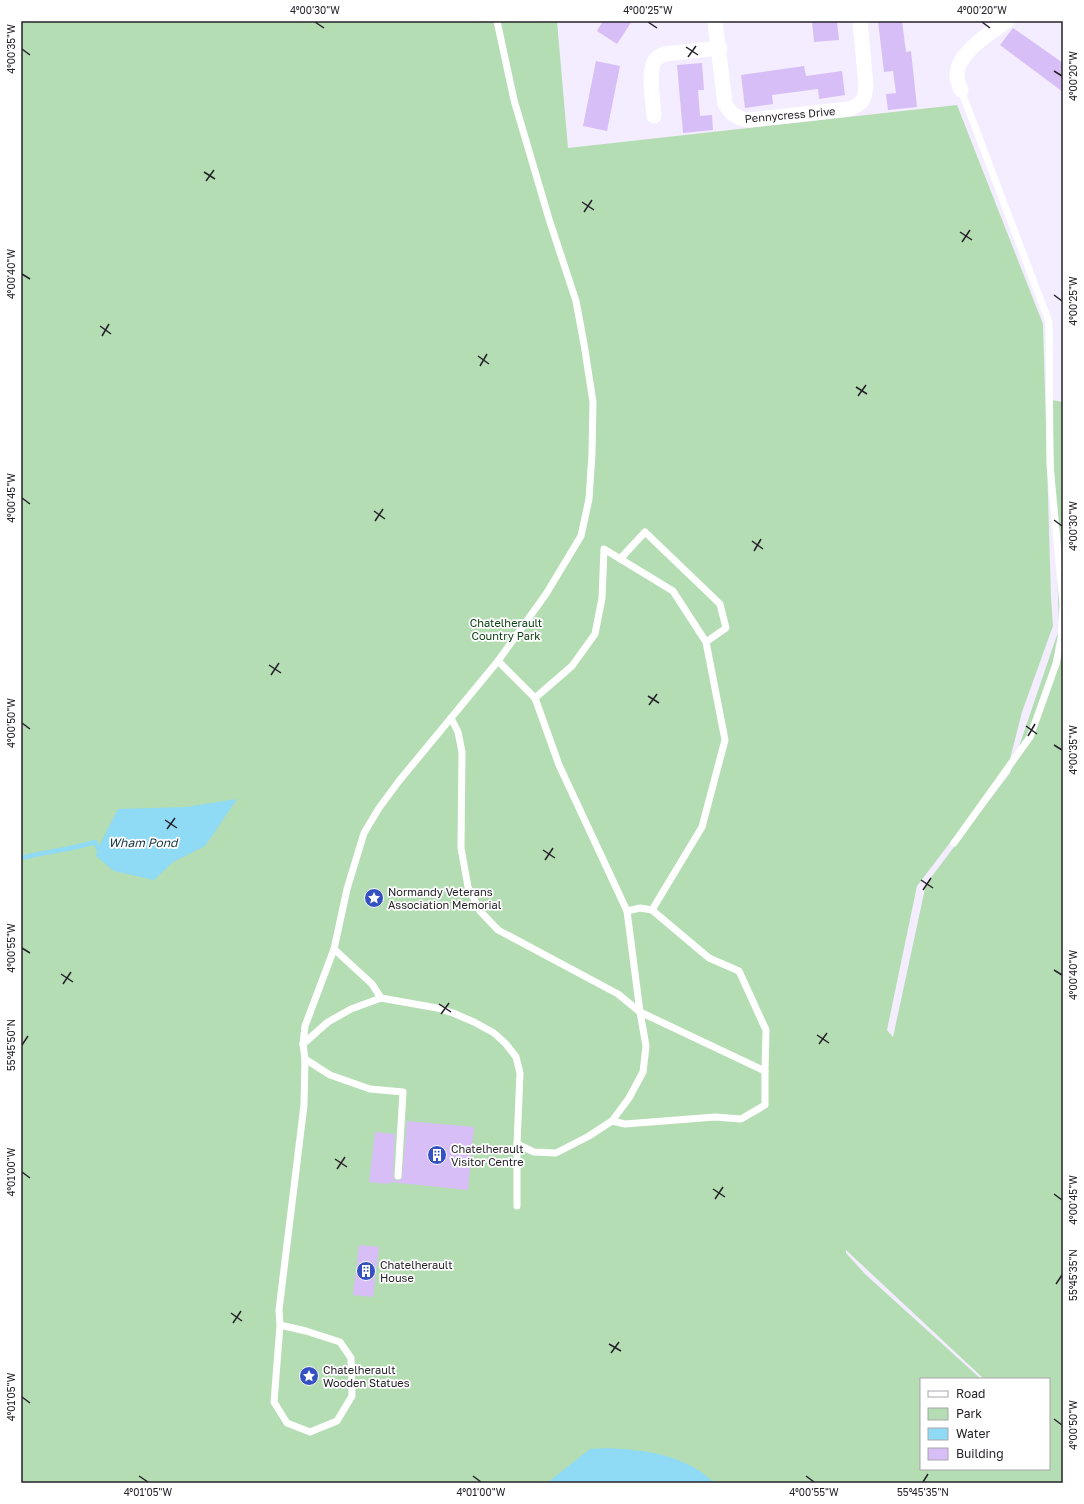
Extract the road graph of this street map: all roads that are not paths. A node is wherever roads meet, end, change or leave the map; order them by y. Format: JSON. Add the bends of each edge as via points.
{"nodes":[{"id":1,"x":497,"y":21,"type":"edge"},
{"id":2,"x":715,"y":21,"type":"edge"},
{"id":3,"x":860,"y":21,"type":"edge"},
{"id":4,"x":1007,"y":21,"type":"edge"},
{"id":5,"x":720,"y":48,"type":"junction"},
{"id":6,"x":961,"y":90,"type":"joint"},
{"id":7,"x":654,"y":116,"type":"dead end"},
{"id":8,"x":620,"y":559,"type":"junction"},
{"id":9,"x":706,"y":642,"type":"junction"},
{"id":10,"x":498,"y":661,"type":"junction"},
{"id":11,"x":535,"y":698,"type":"junction"},
{"id":12,"x":451,"y":718,"type":"junction"},
{"id":13,"x":954,"y":843,"type":"dead end"},
{"id":14,"x":652,"y":910,"type":"junction"},
{"id":15,"x":627,"y":911,"type":"junction"},
{"id":16,"x":334,"y":949,"type":"junction"},
{"id":17,"x":381,"y":998,"type":"junction"},
{"id":18,"x":640,"y":1012,"type":"junction"},
{"id":19,"x":303,"y":1044,"type":"junction"},
{"id":20,"x":305,"y":1059,"type":"junction"},
{"id":21,"x":765,"y":1071,"type":"junction"},
{"id":22,"x":612,"y":1121,"type":"junction"},
{"id":23,"x":517,"y":1144,"type":"junction"},
{"id":24,"x":398,"y":1176,"type":"dead end"},
{"id":25,"x":517,"y":1206,"type":"dead end"},
{"id":26,"x":280,"y":1325,"type":"junction"}],
"edges":[{"from":1,"to":10,"type":"lane","via":[[514,100],[576,301],[593,402],[589,499],[581,536],[546,594]]},
{"from":2,"to":5,"type":"street","name":"Pennycress Drive"},
{"from":3,"to":5,"type":"street","name":"Pennycress Drive","via":[[865,96],[859,105],[849,109],[740,120],[730,113],[725,104]]},
{"from":4,"to":6,"type":"street","via":[[967,52],[960,63],[957,76]]},
{"from":5,"to":7,"type":"street","via":[[658,56],[651,70]]},
{"from":6,"to":13,"type":"lane","via":[[1049,322],[1050,466],[1063,605],[1056,664],[1030,737]]},
{"from":8,"to":9,"type":"lane","via":[[673,592]]},
{"from":8,"to":9,"type":"lane","via":[[645,532],[720,604],[726,628]]},
{"from":8,"to":11,"type":"lane","via":[[604,549],[602,598],[596,634],[572,666]]},
{"from":9,"to":14,"type":"lane","via":[[725,740],[702,827]]},
{"from":10,"to":11,"type":"lane"},
{"from":10,"to":12,"type":"lane"},
{"from":11,"to":15,"type":"lane","via":[[559,765]]},
{"from":12,"to":16,"type":"lane","via":[[399,781],[364,833],[347,889]]},
{"from":12,"to":18,"type":"lane","via":[[458,732],[462,752],[461,848],[468,887],[480,911],[498,930],[618,994]]},
{"from":14,"to":15,"type":"lane","via":[[640,908]]},
{"from":14,"to":21,"type":"lane","via":[[709,958],[739,971],[766,1030]]},
{"from":15,"to":18,"type":"lane"},
{"from":16,"to":17,"type":"lane","via":[[372,984]]},
{"from":16,"to":19,"type":"lane","via":[[305,1026]]},
{"from":17,"to":19,"type":"lane","via":[[351,1009],[328,1022]]},
{"from":17,"to":23,"type":"lane","via":[[453,1013],[494,1033],[506,1044],[516,1057],[520,1074]]},
{"from":18,"to":21,"type":"lane"},
{"from":18,"to":22,"type":"lane","via":[[646,1046],[643,1072],[629,1098]]},
{"from":19,"to":20,"type":"lane"},
{"from":20,"to":24,"type":"lane","via":[[330,1075],[370,1089],[403,1092]]},
{"from":20,"to":26,"type":"lane","via":[[304,1104],[280,1302]]},
{"from":21,"to":22,"type":"lane","via":[[765,1105],[741,1118],[715,1117],[625,1124]]},
{"from":22,"to":23,"type":"lane","via":[[556,1153],[534,1152]]},
{"from":23,"to":25,"type":"lane"},
{"from":26,"to":26,"type":"lane","via":[[274,1402],[287,1423],[310,1432],[337,1421],[352,1396],[351,1358],[340,1342]]}]}
